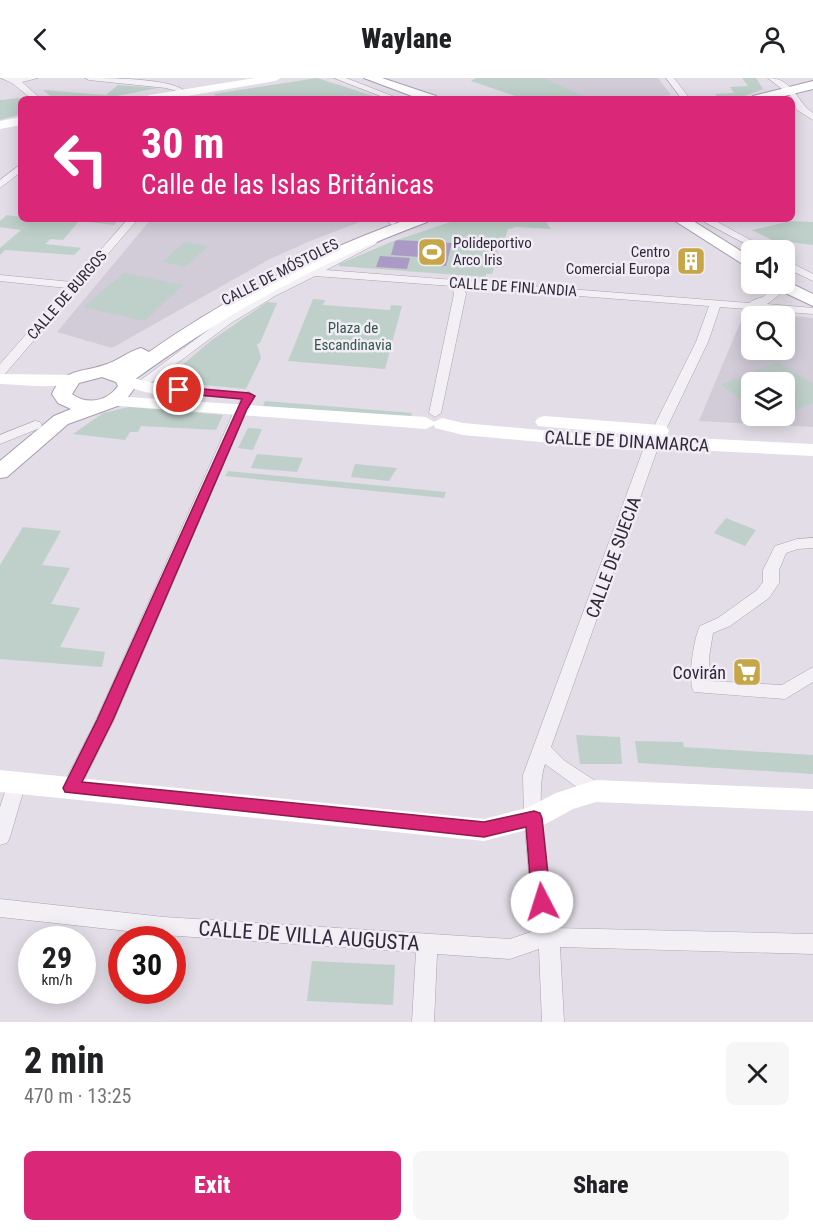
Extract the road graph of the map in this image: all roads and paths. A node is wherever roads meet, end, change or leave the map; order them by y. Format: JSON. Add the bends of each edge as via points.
{"nodes":[{"id":1,"x":5,"y":78,"type":"edge"},
{"id":2,"x":34,"y":78,"type":"edge"},
{"id":3,"x":89,"y":78,"type":"edge"},
{"id":4,"x":255,"y":78,"type":"edge"},
{"id":5,"x":276,"y":78,"type":"edge"},
{"id":6,"x":338,"y":78,"type":"edge"},
{"id":7,"x":352,"y":78,"type":"edge"},
{"id":8,"x":370,"y":78,"type":"edge"},
{"id":9,"x":670,"y":78,"type":"edge"},
{"id":10,"x":772,"y":78,"type":"edge"},
{"id":11,"x":15,"y":81,"type":"junction"},
{"id":12,"x":813,"y":85,"type":"edge"},
{"id":13,"x":180,"y":90,"type":"junction"},
{"id":14,"x":813,"y":90,"type":"edge"},
{"id":15,"x":33,"y":96,"type":"edge"},
{"id":16,"x":149,"y":96,"type":"edge"},
{"id":17,"x":167,"y":96,"type":"edge"},
{"id":18,"x":388,"y":96,"type":"edge"},
{"id":19,"x":403,"y":96,"type":"edge"},
{"id":20,"x":423,"y":96,"type":"edge"},
{"id":21,"x":684,"y":96,"type":"edge"},
{"id":22,"x":792,"y":96,"type":"edge"},
{"id":23,"x":795,"y":96,"type":"edge"},
{"id":24,"x":795,"y":96,"type":"edge"},
{"id":25,"x":795,"y":100,"type":"edge"},
{"id":26,"x":795,"y":111,"type":"edge"},
{"id":27,"x":813,"y":117,"type":"edge"},
{"id":28,"x":18,"y":122,"type":"edge"},
{"id":29,"x":813,"y":123,"type":"edge"},
{"id":30,"x":18,"y":126,"type":"edge"},
{"id":31,"x":0,"y":127,"type":"edge"},
{"id":32,"x":18,"y":170,"type":"edge"},
{"id":33,"x":0,"y":185,"type":"edge"},
{"id":34,"x":130,"y":222,"type":"edge"},
{"id":35,"x":685,"y":222,"type":"edge"},
{"id":36,"x":697,"y":222,"type":"edge"},
{"id":37,"x":710,"y":222,"type":"edge"},
{"id":38,"x":392,"y":223,"type":"edge"},
{"id":39,"x":745,"y":240,"type":"edge"},
{"id":40,"x":741,"y":249,"type":"edge"},
{"id":41,"x":741,"y":258,"type":"edge"},
{"id":42,"x":795,"y":268,"type":"edge"},
{"id":43,"x":312,"y":272,"type":"junction"},
{"id":44,"x":0,"y":278,"type":"edge"},
{"id":45,"x":813,"y":278,"type":"edge"},
{"id":46,"x":456,"y":283,"type":"junction"},
{"id":47,"x":795,"y":284,"type":"edge"},
{"id":48,"x":76,"y":286,"type":"junction"},
{"id":49,"x":795,"y":289,"type":"edge"},
{"id":50,"x":773,"y":294,"type":"edge"},
{"id":51,"x":810,"y":295,"type":"edge"},
{"id":52,"x":714,"y":302,"type":"junction"},
{"id":53,"x":813,"y":311,"type":"edge"},
{"id":54,"x":102,"y":371,"type":"junction"},
{"id":55,"x":0,"y":372,"type":"edge"},
{"id":56,"x":0,"y":379,"type":"edge"},
{"id":57,"x":130,"y":382,"type":"junction"},
{"id":58,"x":0,"y":389,"type":"edge"},
{"id":59,"x":66,"y":391,"type":"junction"},
{"id":60,"x":113,"y":401,"type":"junction"},
{"id":61,"x":245,"y":403,"type":"junction"},
{"id":62,"x":92,"y":407,"type":"junction"},
{"id":63,"x":435,"y":417,"type":"junction"},
{"id":64,"x":35,"y":425,"type":"junction"},
{"id":65,"x":655,"y":437,"type":"junction"},
{"id":66,"x":813,"y":439,"type":"edge"},
{"id":67,"x":0,"y":440,"type":"edge"},
{"id":68,"x":813,"y":450,"type":"edge"},
{"id":69,"x":0,"y":455,"type":"edge"},
{"id":70,"x":0,"y":472,"type":"edge"},
{"id":71,"x":813,"y":543,"type":"edge"},
{"id":72,"x":813,"y":673,"type":"edge"},
{"id":73,"x":542,"y":749,"type":"junction"},
{"id":74,"x":9,"y":782,"type":"edge"},
{"id":75,"x":71,"y":788,"type":"junction"},
{"id":76,"x":596,"y":791,"type":"junction"},
{"id":77,"x":813,"y":800,"type":"edge"},
{"id":78,"x":534,"y":818,"type":"junction"},
{"id":79,"x":0,"y":837,"type":"edge"},
{"id":80,"x":0,"y":908,"type":"edge"},
{"id":81,"x":545,"y":937,"type":"junction"},
{"id":82,"x":427,"y":944,"type":"junction"},
{"id":83,"x":813,"y":944,"type":"edge"},
{"id":84,"x":423,"y":1022,"type":"edge"},
{"id":85,"x":553,"y":1022,"type":"edge"}],
"edges":[{"from":1,"to":11,"type":"street"},
{"from":2,"to":11,"type":"street"},
{"from":3,"to":13,"type":"street"},
{"from":4,"to":13,"type":"street"},
{"from":5,"to":17,"type":"street"},
{"from":6,"to":18,"type":"street"},
{"from":7,"to":19,"type":"main road"},
{"from":8,"to":20,"type":"main road"},
{"from":9,"to":21,"type":"street"},
{"from":10,"to":22,"type":"street"},
{"from":11,"to":15,"type":"street"},
{"from":12,"to":23,"type":"main road"},
{"from":13,"to":16,"type":"street"},
{"from":14,"to":24,"type":"main road"},
{"from":25,"to":27,"type":"street"},
{"from":26,"to":29,"type":"street"},
{"from":28,"to":31,"type":"street"},
{"from":30,"to":31,"type":"street"},
{"from":32,"to":33,"type":"street"},
{"from":34,"to":48,"type":"street","name":"CALLE DE BURGOS"},
{"from":35,"to":41,"type":"main road"},
{"from":36,"to":40,"type":"main road"},
{"from":37,"to":39,"type":"street"},
{"from":38,"to":43,"type":"street","name":"CALLE DE MÓSTOLES","via":[[366,246]]},
{"from":38,"to":54,"type":"main road","name":"CALLE DE MÓSTOLES","via":[[330,245],[264,277],[153,347]]},
{"from":38,"to":57,"type":"main road","name":"CALLE DE MÓSTOLES","via":[[262,288]]},
{"from":42,"to":45,"type":"street"},
{"from":43,"to":46,"type":"street","name":"CALLE DE FINLANDIA"},
{"from":43,"to":57,"type":"street","name":"CALLE DE MÓSTOLES"},
{"from":44,"to":48,"type":"street"},
{"from":46,"to":52,"type":"street","name":"CALLE DE FINLANDIA"},
{"from":46,"to":63,"type":"street","via":[[460,294]]},
{"from":47,"to":51,"type":"main road"},
{"from":48,"to":55,"type":"street","name":"CALLE DE BURGOS"},
{"from":49,"to":51,"type":"main road"},
{"from":50,"to":52,"type":"street","name":"CALLE DE FINLANDIA","via":[[766,301],[752,303]]},
{"from":52,"to":53,"type":"street","name":"CALLE DE FINLANDIA"},
{"from":52,"to":65,"type":"street","name":"CALLE DE SUECIA","via":[[715,310],[702,342]]},
{"from":54,"to":57,"type":"main road"},
{"from":54,"to":59,"type":"main road","name":"CALLE DE MÓSTOLES","via":[[81,375]]},
{"from":56,"to":59,"type":"street","via":[[50,381]]},
{"from":57,"to":60,"type":"main road"},
{"from":57,"to":61,"type":"street","name":"CALLE DE DINAMARCA"},
{"from":58,"to":59,"type":"street"},
{"from":59,"to":62,"type":"main road","via":[[71,404]]},
{"from":59,"to":64,"type":"main road"},
{"from":60,"to":61,"type":"street","name":"CALLE DE DINAMARCA"},
{"from":60,"to":62,"type":"main road"},
{"from":61,"to":63,"type":"street","name":"CALLE DE DINAMARCA"},
{"from":61,"to":75,"type":"street"},
{"from":62,"to":70,"type":"main road","via":[[62,420]]},
{"from":63,"to":65,"type":"street","name":"CALLE DE DINAMARCA","via":[[463,429],[618,443]]},
{"from":64,"to":67,"type":"street"},
{"from":64,"to":69,"type":"main road"},
{"from":65,"to":66,"type":"street","name":"CALLE DE DINAMARCA"},
{"from":65,"to":68,"type":"street","name":"CALLE DE DINAMARCA"},
{"from":65,"to":73,"type":"street","name":"CALLE DE SUECIA"},
{"from":71,"to":72,"type":"street","via":[[780,550],[771,570],[771,583],[763,594],[706,630],[700,687],[785,692]]},
{"from":73,"to":76,"type":"street"},
{"from":73,"to":78,"type":"street","name":"CALLE DE SUECIA","via":[[532,775]]},
{"from":74,"to":75,"type":"street"},
{"from":74,"to":79,"type":"street"},
{"from":75,"to":78,"type":"street","via":[[484,830]]},
{"from":76,"to":77,"type":"street"},
{"from":76,"to":78,"type":"street","via":[[565,801]]},
{"from":78,"to":81,"type":"street","name":"CALLE DE SUECIA"},
{"from":80,"to":82,"type":"street","name":"CALLE DE VILLA AUGUSTA","via":[[164,926]]},
{"from":81,"to":82,"type":"street","name":"CALLE DE VILLA AUGUSTA","via":[[510,949]]},
{"from":81,"to":83,"type":"street"},
{"from":81,"to":85,"type":"street","name":"CALLE DE SUECIA","via":[[550,949]]},
{"from":82,"to":84,"type":"street"}]}
